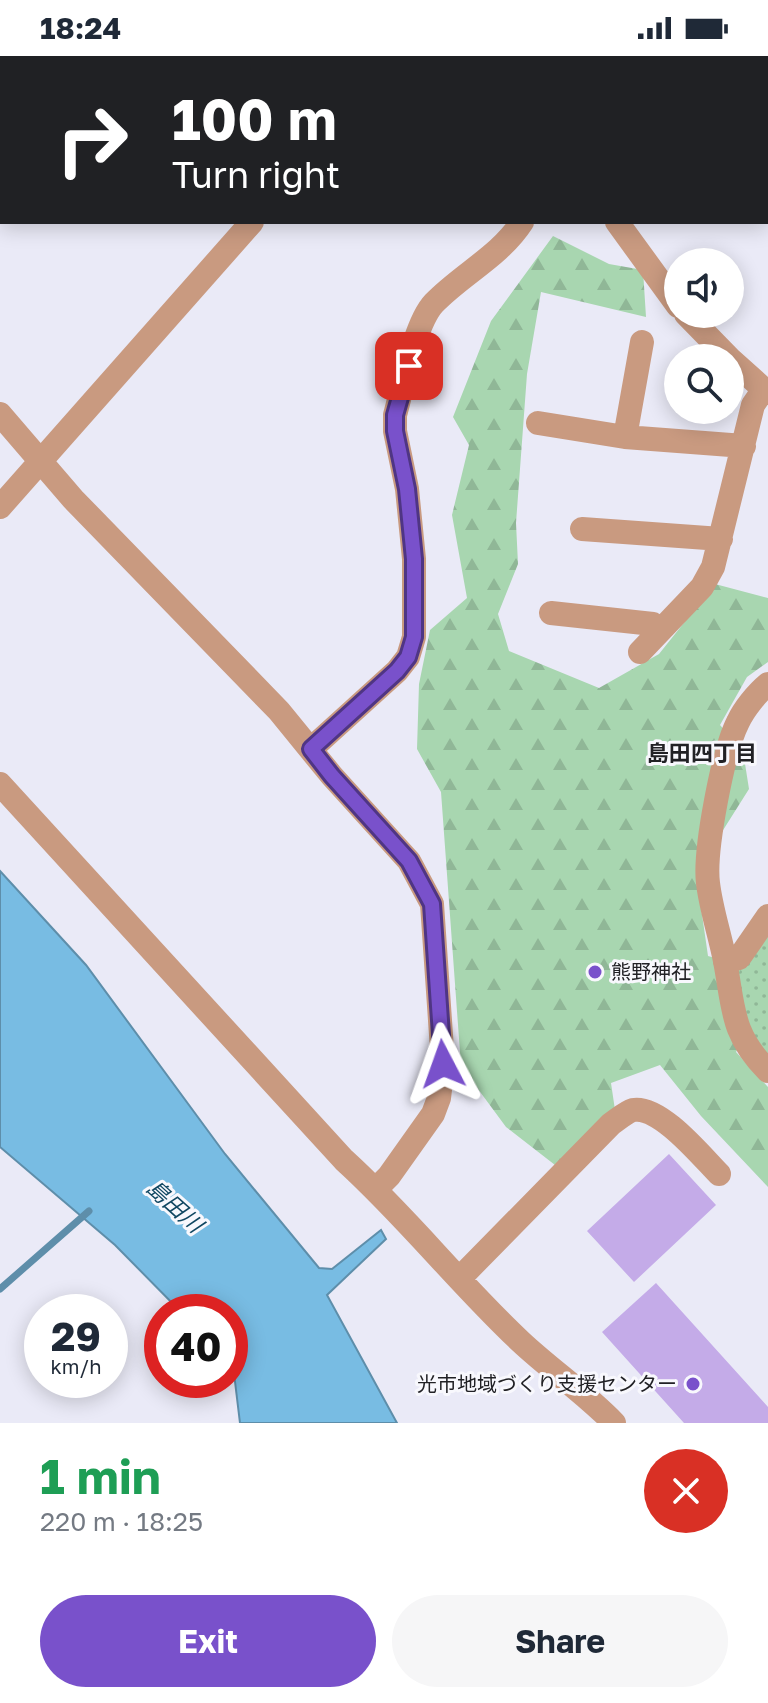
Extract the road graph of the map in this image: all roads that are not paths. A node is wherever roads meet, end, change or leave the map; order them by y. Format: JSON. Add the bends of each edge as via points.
{"nodes":[{"id":1,"x":250,"y":224,"type":"edge"},
{"id":2,"x":520,"y":224,"type":"edge"},
{"id":3,"x":618,"y":224,"type":"edge"},
{"id":4,"x":664,"y":287,"type":"edge"},
{"id":5,"x":700,"y":328,"type":"edge"},
{"id":6,"x":642,"y":342,"type":"dead end"},
{"id":7,"x":715,"y":344,"type":"edge"},
{"id":8,"x":744,"y":371,"type":"edge"},
{"id":9,"x":766,"y":391,"type":"edge"},
{"id":10,"x":0,"y":414,"type":"edge"},
{"id":11,"x":538,"y":423,"type":"dead end"},
{"id":12,"x":625,"y":437,"type":"junction"},
{"id":13,"x":744,"y":446,"type":"junction"},
{"id":14,"x":40,"y":462,"type":"junction"},
{"id":15,"x":0,"y":507,"type":"edge"},
{"id":16,"x":582,"y":529,"type":"dead end"},
{"id":17,"x":721,"y":539,"type":"junction"},
{"id":18,"x":551,"y":613,"type":"dead end"},
{"id":19,"x":661,"y":630,"type":"junction"},
{"id":20,"x":640,"y":652,"type":"dead end"},
{"id":21,"x":768,"y":684,"type":"edge"},
{"id":22,"x":311,"y":749,"type":"junction"},
{"id":23,"x":0,"y":784,"type":"edge"},
{"id":24,"x":768,"y":916,"type":"edge"},
{"id":25,"x":725,"y":962,"type":"junction"},
{"id":26,"x":768,"y":1071,"type":"edge"},
{"id":27,"x":719,"y":1174,"type":"dead end"},
{"id":28,"x":376,"y":1189,"type":"junction"},
{"id":29,"x":460,"y":1278,"type":"junction"},
{"id":30,"x":614,"y":1423,"type":"edge"}],
"edges":[{"from":1,"to":14,"type":"street"},
{"from":2,"to":22,"type":"street","via":[[423,317],[395,415],[414,559],[414,637],[397,671]]},
{"from":3,"to":4,"type":"street"},
{"from":5,"to":7,"type":"street"},
{"from":6,"to":12,"type":"street"},
{"from":8,"to":9,"type":"street"},
{"from":9,"to":13,"type":"street","via":[[753,405]]},
{"from":10,"to":14,"type":"street"},
{"from":11,"to":12,"type":"street"},
{"from":12,"to":13,"type":"street"},
{"from":13,"to":17,"type":"street"},
{"from":14,"to":15,"type":"street"},
{"from":14,"to":22,"type":"street"},
{"from":16,"to":17,"type":"street"},
{"from":17,"to":19,"type":"street","via":[[702,587]]},
{"from":18,"to":19,"type":"street","via":[[653,624]]},
{"from":19,"to":20,"type":"street"},
{"from":21,"to":25,"type":"street","via":[[739,719],[728,746],[709,848],[707,882]]},
{"from":22,"to":28,"type":"street","via":[[409,861],[432,904],[443,1064],[439,1098],[433,1114]]},
{"from":23,"to":28,"type":"street"},
{"from":24,"to":25,"type":"street","via":[[739,958]]},
{"from":25,"to":26,"type":"street","via":[[742,1040]]},
{"from":27,"to":29,"type":"street","via":[[651,1112],[633,1110],[611,1124]]},
{"from":28,"to":29,"type":"street"},
{"from":29,"to":30,"type":"street","via":[[521,1341]]}]}
